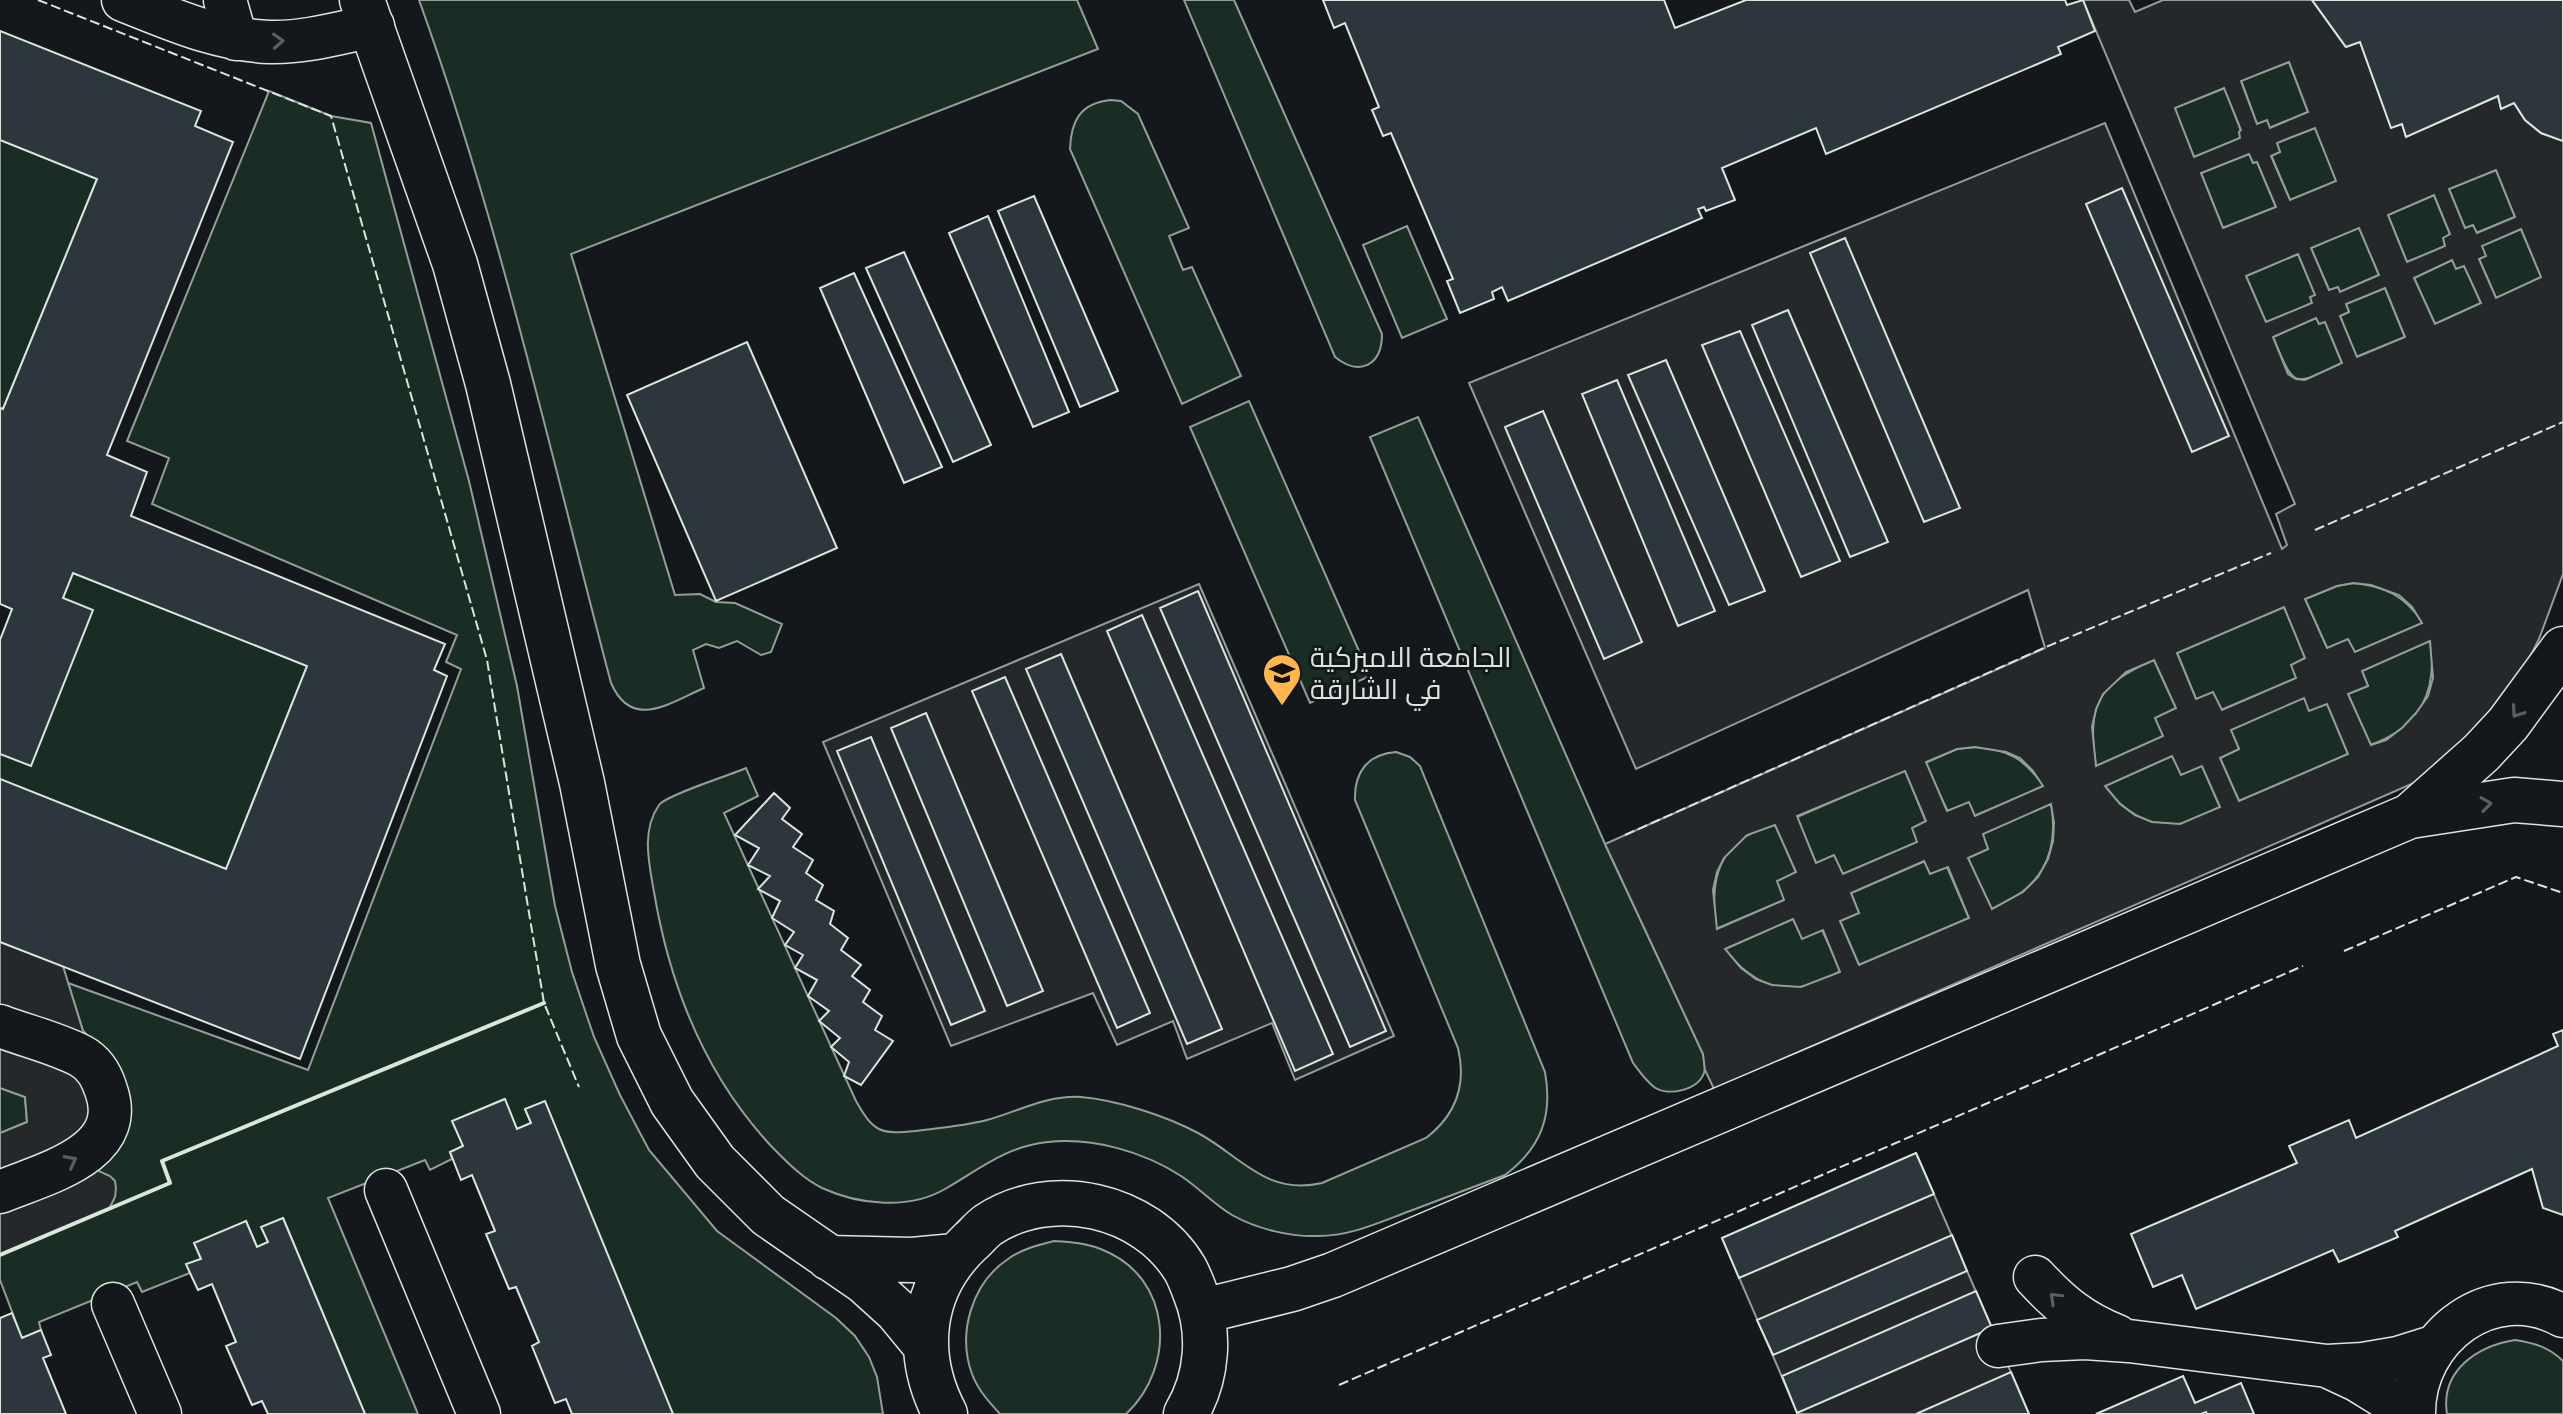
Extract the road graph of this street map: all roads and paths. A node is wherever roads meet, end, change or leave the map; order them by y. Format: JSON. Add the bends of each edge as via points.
{"nodes":[{"id":1,"x":123,"y":0,"type":"edge"},
{"id":2,"x":173,"y":9,"type":"edge"},
{"id":3,"x":368,"y":13,"type":"edge"},
{"id":4,"x":230,"y":19,"type":"edge"},
{"id":5,"x":2563,"y":649,"type":"edge"},
{"id":6,"x":2563,"y":804,"type":"edge"},
{"id":7,"x":2410,"y":816,"type":"junction"},
{"id":8,"x":0,"y":1026,"type":"edge"},
{"id":9,"x":386,"y":1190,"type":"dead end"},
{"id":10,"x":0,"y":1192,"type":"edge"},
{"id":11,"x":955,"y":1256,"type":"junction"},
{"id":12,"x":828,"y":1258,"type":"junction"},
{"id":13,"x":2035,"y":1277,"type":"dead end"},
{"id":14,"x":113,"y":1304,"type":"dead end"},
{"id":15,"x":1203,"y":1311,"type":"junction"},
{"id":16,"x":2563,"y":1316,"type":"edge"},
{"id":17,"x":2129,"y":1341,"type":"junction"},
{"id":18,"x":925,"y":1345,"type":"junction"},
{"id":19,"x":1998,"y":1346,"type":"dead end"},
{"id":20,"x":2433,"y":1347,"type":"junction"},
{"id":21,"x":2327,"y":1366,"type":"junction"},
{"id":22,"x":160,"y":1414,"type":"edge"},
{"id":23,"x":479,"y":1414,"type":"edge"},
{"id":24,"x":945,"y":1414,"type":"edge"},
{"id":25,"x":1186,"y":1414,"type":"edge"},
{"id":26,"x":2413,"y":1414,"type":"edge"}],
"edges":[{"from":1,"to":2,"type":"street"},
{"from":2,"to":4,"type":"street","via":[[191,28]]},
{"from":4,"to":3,"type":"street","one_way":true,"via":[[271,42],[319,37]]},
{"from":3,"to":12,"type":"street","via":[[455,264],[488,384],[582,783],[618,965],[639,1036],[672,1102],[715,1162],[768,1215]]},
{"from":5,"to":7,"type":"street","one_way":true,"via":[[2508,724]]},
{"from":7,"to":6,"type":"street","one_way":true,"via":[[2514,800]]},
{"from":7,"to":15,"type":"street","via":[[1333,1275]]},
{"from":10,"to":8,"type":"street","one_way":true,"via":[[94,1148],[107,1126],[110,1100],[102,1076],[84,1057]]},
{"from":9,"to":23,"type":"street"},
{"from":11,"to":12,"type":"street"},
{"from":11,"to":15,"type":"street","via":[[988,1225],[1029,1207],[1074,1202],[1118,1212],[1156,1235],[1185,1269]]},
{"from":11,"to":18,"type":"street","via":[[928,1313]]},
{"from":12,"to":18,"type":"street","via":[[865,1282]]},
{"from":17,"to":13,"type":"street","one_way":true,"via":[[2093,1327],[2061,1305]]},
{"from":14,"to":22,"type":"street"},
{"from":15,"to":25,"type":"street","via":[[1203,1373]]},
{"from":16,"to":20,"type":"street","via":[[2519,1304],[2486,1309],[2457,1324]]},
{"from":17,"to":19,"type":"street","via":[[2085,1338]]},
{"from":17,"to":21,"type":"street"},
{"from":18,"to":24,"type":"street","via":[[933,1391]]},
{"from":20,"to":21,"type":"street","via":[[2398,1358]]},
{"from":20,"to":26,"type":"street","via":[[2417,1380]]},
{"from":21,"to":26,"type":"street"}]}
